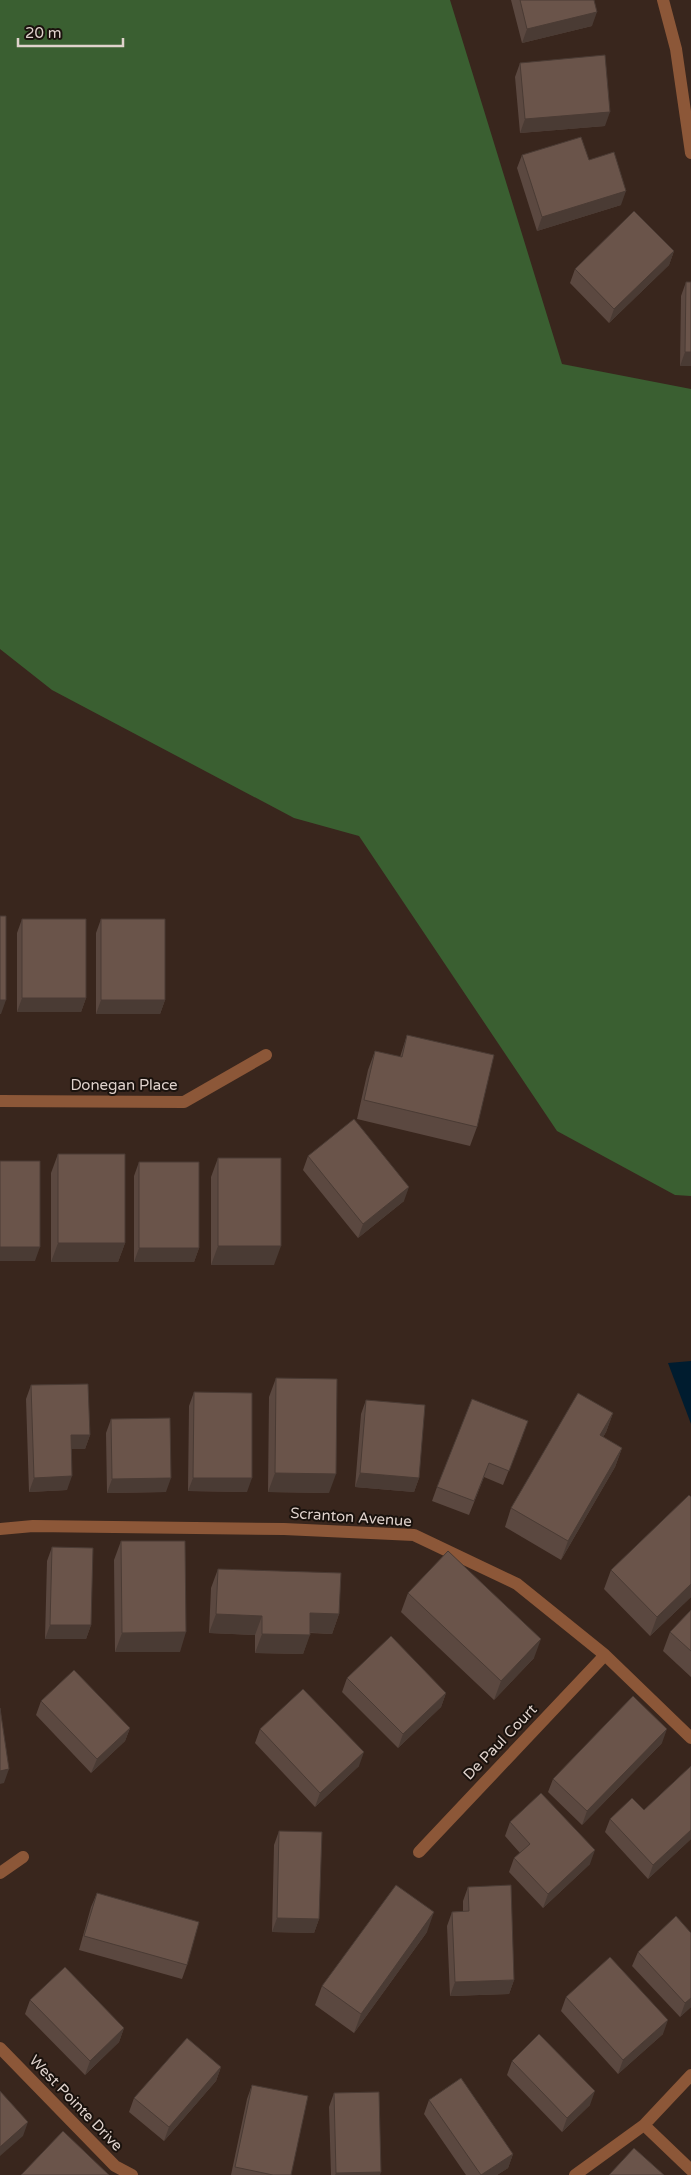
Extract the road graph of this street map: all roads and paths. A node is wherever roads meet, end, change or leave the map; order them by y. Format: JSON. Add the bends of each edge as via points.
{"nodes":[{"id":1,"x":663,"y":0,"type":"edge"},
{"id":2,"x":691,"y":153,"type":"edge"},
{"id":3,"x":266,"y":1055,"type":"dead end"},
{"id":4,"x":0,"y":1101,"type":"edge"},
{"id":5,"x":0,"y":1529,"type":"edge"},
{"id":6,"x":605,"y":1655,"type":"junction"},
{"id":7,"x":691,"y":1738,"type":"edge"},
{"id":8,"x":418,"y":1852,"type":"dead end"},
{"id":9,"x":23,"y":1857,"type":"dead end"},
{"id":10,"x":0,"y":1873,"type":"edge"},
{"id":11,"x":0,"y":2048,"type":"edge"},
{"id":12,"x":691,"y":2075,"type":"edge"},
{"id":13,"x":644,"y":2125,"type":"junction"},
{"id":14,"x":691,"y":2170,"type":"edge"},
{"id":15,"x":132,"y":2175,"type":"edge"},
{"id":16,"x":575,"y":2175,"type":"edge"}],
"edges":[{"from":1,"to":2,"type":"street","via":[[676,49]]},
{"from":3,"to":4,"type":"street","name":"Donegan Place","via":[[184,1102]]},
{"from":5,"to":6,"type":"street","name":"Scranton Avenue","via":[[33,1526],[284,1529],[414,1535],[517,1584]]},
{"from":6,"to":7,"type":"street","name":"Scranton Avenue"},
{"from":6,"to":8,"type":"street","name":"De Paul Court"},
{"from":9,"to":10,"type":"street"},
{"from":11,"to":15,"type":"street","name":"West Pointe Drive","via":[[114,2166]]},
{"from":12,"to":13,"type":"street"},
{"from":13,"to":14,"type":"street"},
{"from":13,"to":16,"type":"street"}]}
